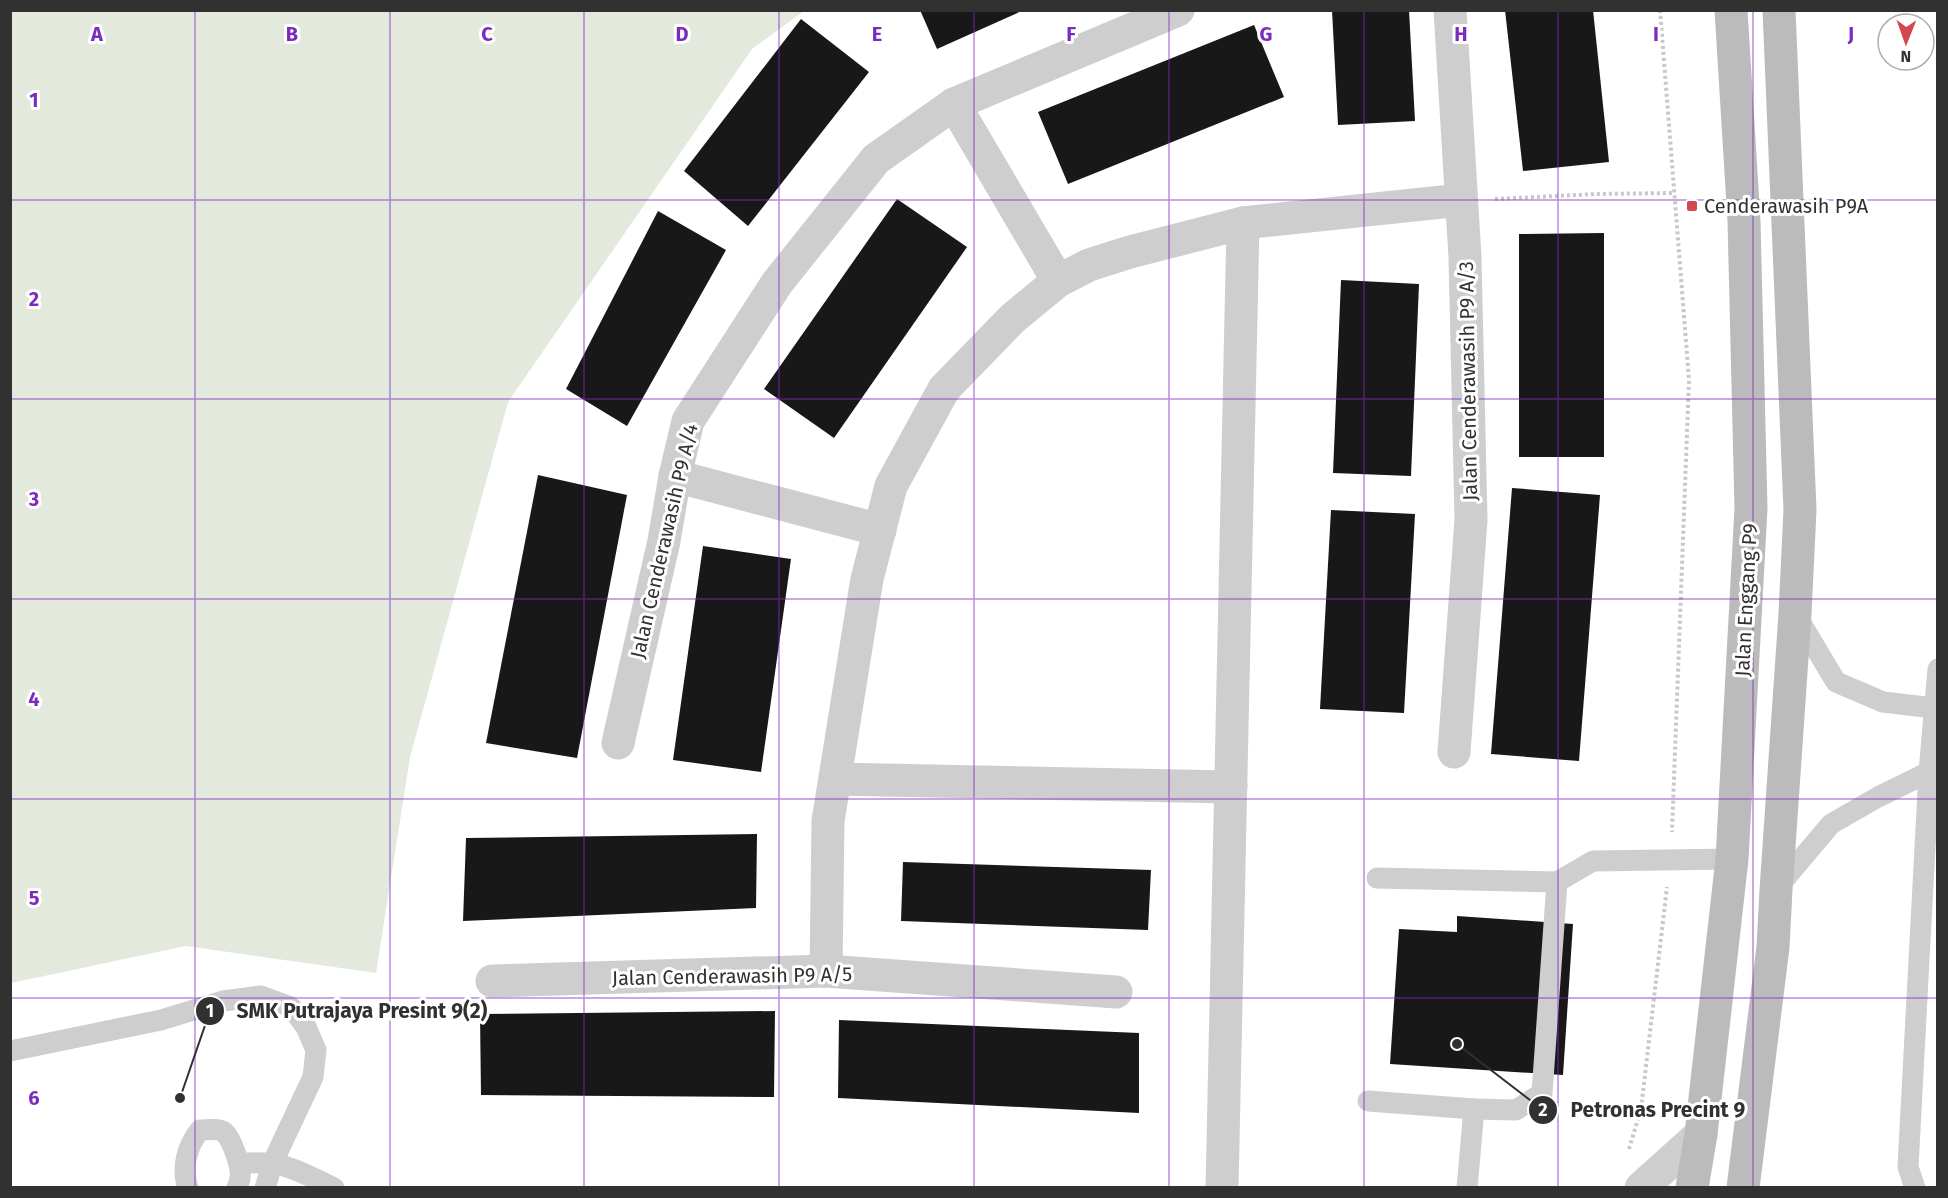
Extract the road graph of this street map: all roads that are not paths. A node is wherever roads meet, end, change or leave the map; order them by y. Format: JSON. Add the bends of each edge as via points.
{"nodes":[{"id":1,"x":1178,"y":10,"type":"edge"},
{"id":2,"x":1450,"y":10,"type":"edge"},
{"id":3,"x":1731,"y":10,"type":"edge"},
{"id":4,"x":1779,"y":10,"type":"edge"},
{"id":5,"x":954,"y":104,"type":"junction"},
{"id":6,"x":1461,"y":200,"type":"junction"},
{"id":7,"x":1244,"y":223,"type":"junction"},
{"id":8,"x":1058,"y":281,"type":"junction"},
{"id":9,"x":675,"y":476,"type":"junction"},
{"id":10,"x":879,"y":530,"type":"junction"},
{"id":11,"x":1795,"y":614,"type":"junction"},
{"id":12,"x":1938,"y":669,"type":"edge"},
{"id":13,"x":1935,"y":708,"type":"junction"},
{"id":14,"x":618,"y":743,"type":"dead end"},
{"id":15,"x":1454,"y":752,"type":"dead end"},
{"id":16,"x":1929,"y":772,"type":"junction"},
{"id":17,"x":835,"y":779,"type":"junction"},
{"id":18,"x":1231,"y":787,"type":"junction"},
{"id":19,"x":1732,"y":859,"type":"junction"},
{"id":20,"x":1377,"y":878,"type":"dead end"},
{"id":21,"x":1557,"y":882,"type":"junction"},
{"id":22,"x":1776,"y":890,"type":"junction"},
{"id":23,"x":826,"y":971,"type":"junction"},
{"id":24,"x":492,"y":981,"type":"dead end"},
{"id":25,"x":1116,"y":992,"type":"dead end"},
{"id":26,"x":10,"y":1051,"type":"edge"},
{"id":27,"x":1368,"y":1101,"type":"dead end"},
{"id":28,"x":1474,"y":1109,"type":"junction"},
{"id":29,"x":1701,"y":1134,"type":"junction"},
{"id":30,"x":273,"y":1162,"type":"junction"},
{"id":31,"x":239,"y":1164,"type":"junction"},
{"id":32,"x":188,"y":1188,"type":"edge"},
{"id":33,"x":237,"y":1188,"type":"edge"},
{"id":34,"x":265,"y":1188,"type":"edge"},
{"id":35,"x":334,"y":1188,"type":"edge"},
{"id":36,"x":1222,"y":1188,"type":"edge"},
{"id":37,"x":1467,"y":1188,"type":"edge"},
{"id":38,"x":1641,"y":1188,"type":"edge"},
{"id":39,"x":1692,"y":1188,"type":"edge"},
{"id":40,"x":1743,"y":1188,"type":"edge"},
{"id":41,"x":1915,"y":1188,"type":"edge"}],
"edges":[{"from":1,"to":5,"type":"street","name":"Jalan Cenderawasih P9 A/4"},
{"from":2,"to":6,"type":"street","name":"Jalan Cenderawasih P9 A/3"},
{"from":3,"to":19,"type":"main road","name":"Jalan Enggang P9","via":[[1744,221],[1751,508]]},
{"from":4,"to":11,"type":"main road","via":[[1800,510]]},
{"from":5,"to":8,"type":"street"},
{"from":5,"to":9,"type":"street","name":"Jalan Cenderawasih P9 A/4","via":[[876,159],[777,283],[688,422]]},
{"from":6,"to":7,"type":"street"},
{"from":6,"to":15,"type":"street","name":"Jalan Cenderawasih P9 A/3","via":[[1472,520]]},
{"from":7,"to":8,"type":"street","via":[[1130,252],[1089,265]]},
{"from":7,"to":18,"type":"street"},
{"from":8,"to":10,"type":"street","via":[[1013,318],[944,389],[891,486]]},
{"from":9,"to":10,"type":"street"},
{"from":9,"to":14,"type":"street","name":"Jalan Cenderawasih P9 A/4"},
{"from":10,"to":17,"type":"street","via":[[867,579]]},
{"from":11,"to":13,"type":"lane","via":[[1836,682],[1883,702]]},
{"from":11,"to":22,"type":"main road"},
{"from":12,"to":13,"type":"lane"},
{"from":13,"to":16,"type":"lane"},
{"from":16,"to":22,"type":"lane","via":[[1831,824]]},
{"from":16,"to":41,"type":"lane","via":[[1908,1167]]},
{"from":17,"to":18,"type":"street"},
{"from":17,"to":23,"type":"street","via":[[828,821]]},
{"from":18,"to":36,"type":"street"},
{"from":19,"to":21,"type":"lane","via":[[1593,861]]},
{"from":19,"to":29,"type":"main road","name":"Jalan Enggang P9"},
{"from":20,"to":21,"type":"lane"},
{"from":21,"to":28,"type":"lane","via":[[1542,1093],[1516,1110]]},
{"from":22,"to":40,"type":"main road","via":[[1773,947]]},
{"from":23,"to":24,"type":"street","name":"Jalan Cenderawasih P9 A/5"},
{"from":23,"to":25,"type":"street","name":"Jalan Cenderawasih P9 A/5"},
{"from":26,"to":30,"type":"lane","via":[[161,1020],[223,1001],[261,996],[291,1007],[316,1050],[312,1077]]},
{"from":27,"to":28,"type":"lane"},
{"from":28,"to":37,"type":"lane"},
{"from":29,"to":38,"type":"street"},
{"from":29,"to":39,"type":"main road","name":"Jalan Enggang P9"},
{"from":30,"to":31,"type":"lane"},
{"from":30,"to":34,"type":"lane"},
{"from":30,"to":35,"type":"lane"},
{"from":31,"to":32,"type":"lane","via":[[230,1139],[222,1131],[200,1130],[187,1155],[184,1170]]},
{"from":31,"to":33,"type":"lane"}]}
